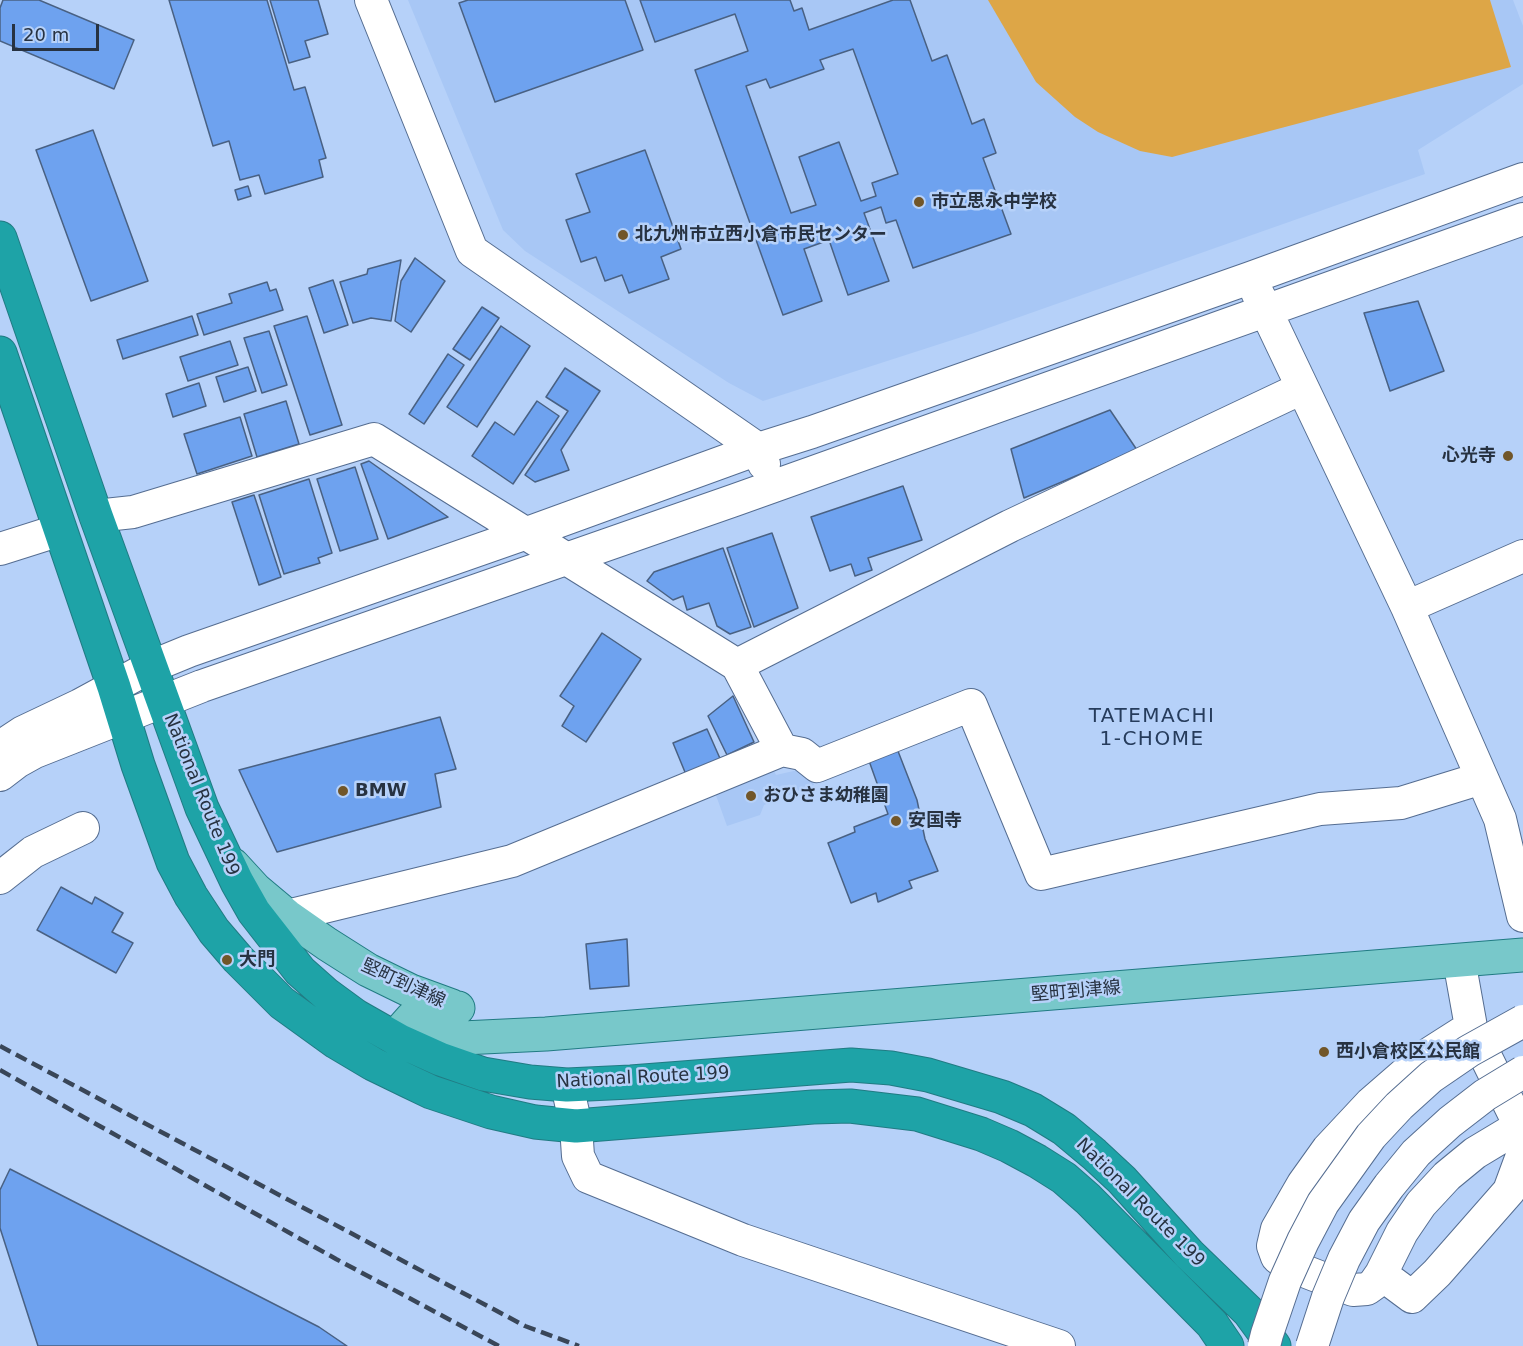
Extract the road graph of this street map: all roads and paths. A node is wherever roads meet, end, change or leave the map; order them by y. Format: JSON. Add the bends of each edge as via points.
{"nodes":[{"id":1,"x":371,"y":0,"type":"edge"},
{"id":2,"x":1523,"y":179,"type":"edge"},
{"id":3,"x":1523,"y":219,"type":"edge"},
{"id":4,"x":0,"y":237,"type":"edge"},
{"id":5,"x":1250,"y":278,"type":"junction"},
{"id":6,"x":1267,"y":311,"type":"junction"},
{"id":7,"x":0,"y":353,"type":"edge"},
{"id":8,"x":1302,"y":388,"type":"junction"},
{"id":9,"x":758,"y":449,"type":"junction"},
{"id":10,"x":773,"y":487,"type":"junction"},
{"id":11,"x":96,"y":516,"type":"junction"},
{"id":12,"x":60,"y":530,"type":"junction"},
{"id":13,"x":527,"y":533,"type":"junction"},
{"id":14,"x":0,"y":549,"type":"edge"},
{"id":15,"x":1523,"y":556,"type":"edge"},
{"id":16,"x":568,"y":559,"type":"junction"},
{"id":17,"x":1407,"y":608,"type":"junction"},
{"id":18,"x":736,"y":665,"type":"junction"},
{"id":19,"x":150,"y":667,"type":"junction"},
{"id":20,"x":119,"y":701,"type":"junction"},
{"id":21,"x":162,"y":701,"type":"junction"},
{"id":22,"x":0,"y":747,"type":"edge"},
{"id":23,"x":782,"y":750,"type":"junction"},
{"id":24,"x":0,"y":775,"type":"edge"},
{"id":25,"x":1482,"y":778,"type":"junction"},
{"id":26,"x":1512,"y":815,"type":"edge"},
{"id":27,"x":83,"y":828,"type":"dead end"},
{"id":28,"x":219,"y":847,"type":"junction"},
{"id":29,"x":0,"y":878,"type":"edge"},
{"id":30,"x":287,"y":916,"type":"junction"},
{"id":31,"x":1523,"y":916,"type":"edge"},
{"id":32,"x":1523,"y":955,"type":"edge"},
{"id":33,"x":1459,"y":960,"type":"junction"},
{"id":34,"x":458,"y":1008,"type":"junction"},
{"id":35,"x":306,"y":1021,"type":"junction"},
{"id":36,"x":1523,"y":1021,"type":"edge"},
{"id":37,"x":1471,"y":1027,"type":"junction"},
{"id":38,"x":629,"y":1028,"type":"junction"},
{"id":39,"x":400,"y":1041,"type":"junction"},
{"id":40,"x":1523,"y":1072,"type":"edge"},
{"id":41,"x":567,"y":1085,"type":"junction"},
{"id":42,"x":431,"y":1092,"type":"junction"},
{"id":43,"x":576,"y":1126,"type":"junction"},
{"id":44,"x":1522,"y":1141,"type":"edge"},
{"id":45,"x":1381,"y":1274,"type":"junction"},
{"id":46,"x":1268,"y":1342,"type":"edge"},
{"id":47,"x":1059,"y":1346,"type":"edge"},
{"id":48,"x":1227,"y":1346,"type":"edge"},
{"id":49,"x":1312,"y":1346,"type":"edge"}],
"edges":[{"from":1,"to":9,"type":"street","via":[[472,251]]},
{"from":2,"to":5,"type":"street"},
{"from":3,"to":6,"type":"street"},
{"from":4,"to":11,"type":"highway","name":"National Route 199"},
{"from":5,"to":6,"type":"street"},
{"from":5,"to":9,"type":"street"},
{"from":6,"to":8,"type":"street"},
{"from":6,"to":10,"type":"street"},
{"from":7,"to":12,"type":"highway","name":"National Route 199"},
{"from":8,"to":17,"type":"street"},
{"from":8,"to":18,"type":"street","via":[[1010,526]]},
{"from":9,"to":10,"type":"street"},
{"from":9,"to":13,"type":"street"},
{"from":10,"to":16,"type":"street"},
{"from":11,"to":13,"type":"street","via":[[133,512],[374,439]]},
{"from":11,"to":19,"type":"highway","name":"National Route 199"},
{"from":12,"to":14,"type":"street"},
{"from":12,"to":20,"type":"highway","name":"National Route 199"},
{"from":13,"to":16,"type":"street"},
{"from":13,"to":19,"type":"street"},
{"from":15,"to":17,"type":"street"},
{"from":16,"to":18,"type":"street"},
{"from":16,"to":21,"type":"street"},
{"from":17,"to":25,"type":"street"},
{"from":18,"to":23,"type":"street"},
{"from":19,"to":20,"type":"street"},
{"from":19,"to":21,"type":"highway","name":"National Route 199"},
{"from":20,"to":21,"type":"street"},
{"from":20,"to":22,"type":"street","via":[[23,732]]},
{"from":20,"to":24,"type":"street"},
{"from":20,"to":35,"type":"highway","name":"National Route 199","via":[[160,830],[191,896],[238,958],[282,1003]]},
{"from":21,"to":28,"type":"highway","name":"National Route 199"},
{"from":23,"to":25,"type":"street","via":[[802,754],[817,766],[971,705],[1041,874],[1320,809],[1401,803]]},
{"from":23,"to":30,"type":"street","via":[[512,861]]},
{"from":25,"to":26,"type":"street"},
{"from":26,"to":31,"type":"street"},
{"from":27,"to":29,"type":"street","via":[[33,852]]},
{"from":28,"to":30,"type":"main road","name":"堅町到津線","via":[[256,890]]},
{"from":28,"to":39,"type":"highway","name":"National Route 199","via":[[254,912],[300,971],[356,1016]]},
{"from":30,"to":34,"type":"main road","name":"堅町到津線","via":[[368,970]]},
{"from":32,"to":33,"type":"main road","name":"堅町到津線"},
{"from":33,"to":37,"type":"street"},
{"from":33,"to":38,"type":"main road","name":"堅町到津線"},
{"from":34,"to":38,"type":"main road","name":"堅町到津線","via":[[545,1025]]},
{"from":34,"to":39,"type":"main road","via":[[430,1006],[404,1027]]},
{"from":35,"to":39,"type":"highway","via":[[362,1038]]},
{"from":35,"to":42,"type":"highway","name":"National Route 199","via":[[373,1064]]},
{"from":36,"to":46,"type":"street","bridge":true,"via":[[1431,1077],[1371,1136],[1323,1203],[1303,1240],[1285,1281]]},
{"from":37,"to":44,"type":"street"},
{"from":37,"to":45,"type":"street","via":[[1424,1058],[1371,1103],[1328,1149],[1277,1229],[1273,1246],[1277,1257],[1286,1263],[1353,1290],[1367,1289]]},
{"from":38,"to":39,"type":"main road","name":"堅町到津線"},
{"from":39,"to":41,"type":"highway","name":"National Route 199","via":[[483,1074]]},
{"from":39,"to":42,"type":"highway","via":[[405,1064],[418,1083]]},
{"from":40,"to":49,"type":"street","bridge":true,"via":[[1450,1122],[1416,1153],[1389,1186],[1344,1259]]},
{"from":41,"to":43,"type":"street"},
{"from":41,"to":46,"type":"highway","name":"National Route 199","via":[[851,1065],[891,1068],[964,1084],[1033,1110],[1094,1154],[1233,1295]]},
{"from":42,"to":43,"type":"highway","name":"National Route 199","via":[[491,1112]]},
{"from":43,"to":47,"type":"street","via":[[578,1156],[588,1177],[743,1240]]},
{"from":43,"to":48,"type":"highway","name":"National Route 199","via":[[850,1106],[917,1114],[950,1123],[1009,1146],[1064,1178],[1212,1324]]},
{"from":44,"to":45,"type":"street","via":[[1475,1153],[1447,1176],[1402,1232]]},
{"from":44,"to":45,"type":"street","via":[[1509,1191],[1412,1297]]}]}
